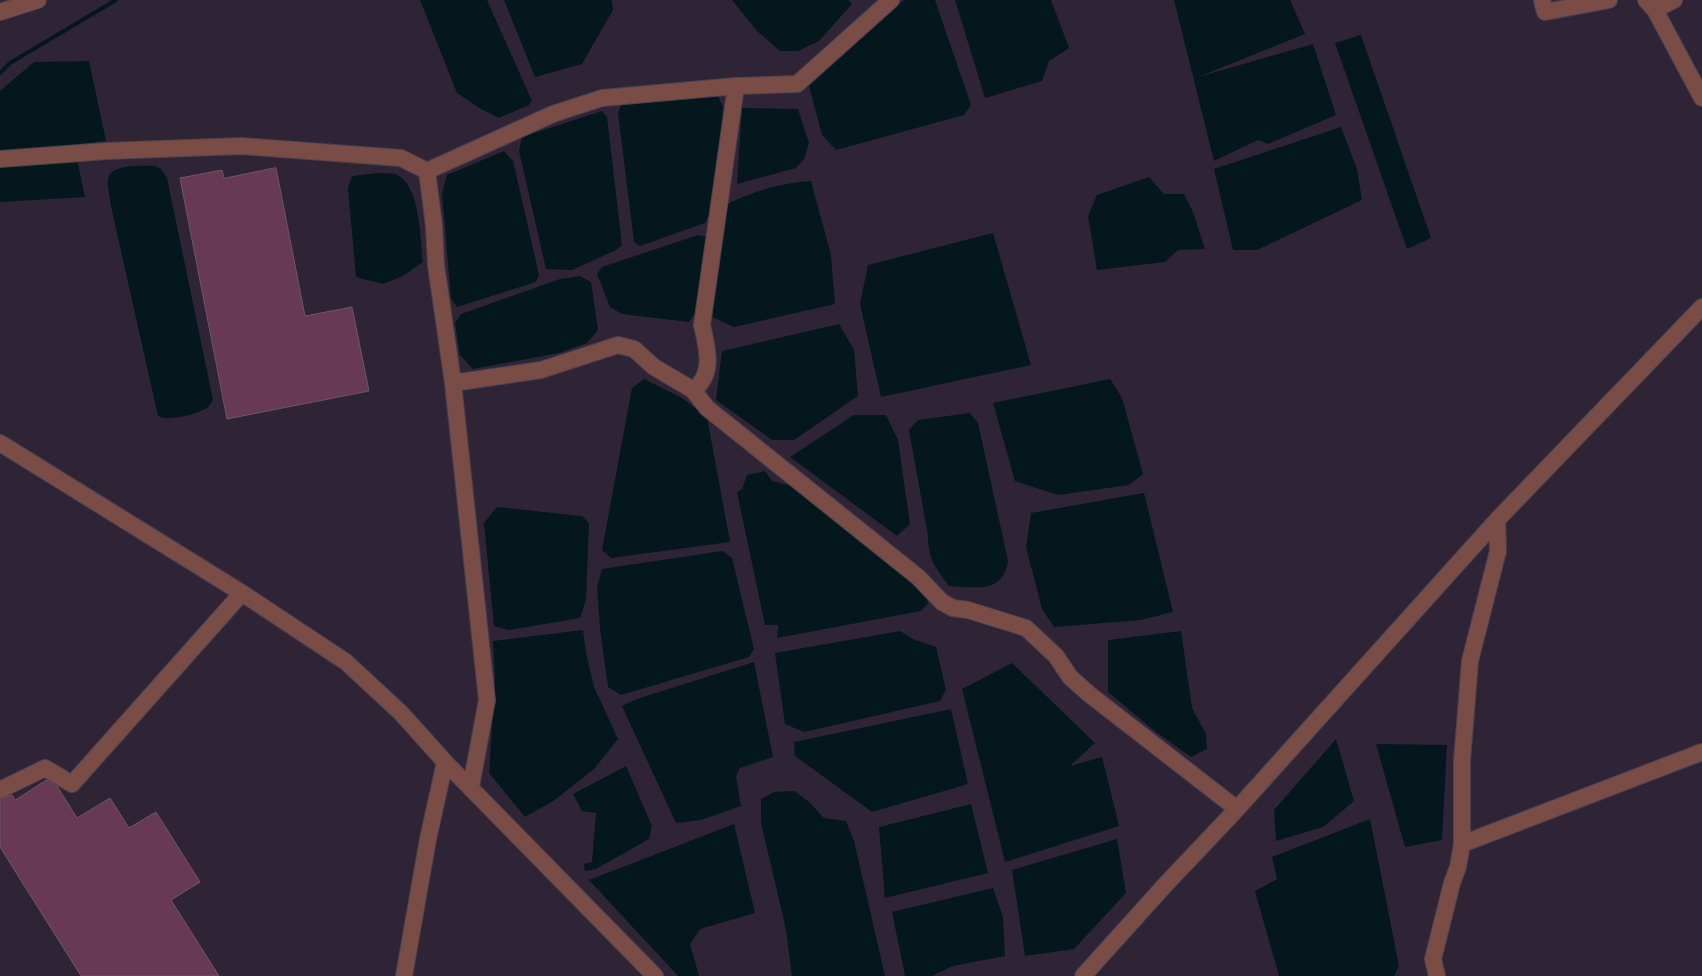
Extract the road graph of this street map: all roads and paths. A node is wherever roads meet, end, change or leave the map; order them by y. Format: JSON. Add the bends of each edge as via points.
{"nodes":[{"id":1,"x":38,"y":0,"type":"edge"},
{"id":2,"x":891,"y":0,"type":"edge"},
{"id":3,"x":1542,"y":0,"type":"edge"},
{"id":4,"x":1609,"y":0,"type":"edge"},
{"id":5,"x":1674,"y":0,"type":"edge"},
{"id":6,"x":1650,"y":5,"type":"edge"},
{"id":7,"x":0,"y":12,"type":"edge"},
{"id":8,"x":736,"y":86,"type":"junction"},
{"id":9,"x":1702,"y":98,"type":"edge"},
{"id":10,"x":0,"y":159,"type":"edge"},
{"id":11,"x":426,"y":171,"type":"junction"},
{"id":12,"x":1702,"y":306,"type":"edge"},
{"id":13,"x":453,"y":383,"type":"junction"},
{"id":14,"x":693,"y":390,"type":"junction"},
{"id":15,"x":0,"y":443,"type":"edge"},
{"id":16,"x":1497,"y":520,"type":"junction"},
{"id":17,"x":242,"y":593,"type":"junction"},
{"id":18,"x":1702,"y":752,"type":"edge"},
{"id":19,"x":445,"y":762,"type":"junction"},
{"id":20,"x":470,"y":786,"type":"junction"},
{"id":21,"x":0,"y":790,"type":"edge"},
{"id":22,"x":1237,"y":810,"type":"junction"},
{"id":23,"x":1462,"y":844,"type":"junction"},
{"id":24,"x":404,"y":976,"type":"edge"},
{"id":25,"x":655,"y":976,"type":"edge"},
{"id":26,"x":1083,"y":976,"type":"edge"},
{"id":27,"x":1437,"y":976,"type":"edge"}],
"edges":[{"from":1,"to":7,"type":"street"},
{"from":2,"to":8,"type":"street","via":[[797,84]]},
{"from":3,"to":4,"type":"street","via":[[1546,12]]},
{"from":5,"to":6,"type":"street"},
{"from":6,"to":9,"type":"street"},
{"from":8,"to":11,"type":"street","via":[[602,98],[553,114]]},
{"from":8,"to":14,"type":"street","via":[[702,325],[708,353],[705,377]]},
{"from":10,"to":11,"type":"street","via":[[107,151],[241,146],[401,158]]},
{"from":11,"to":13,"type":"street"},
{"from":12,"to":16,"type":"street"},
{"from":13,"to":14,"type":"street","via":[[541,370],[618,345],[634,349],[654,367]]},
{"from":13,"to":20,"type":"street","via":[[487,700]]},
{"from":14,"to":22,"type":"street","via":[[707,408],[918,577],[942,602],[953,608],[1026,628],[1056,656],[1070,677],[1089,694]]},
{"from":15,"to":17,"type":"street"},
{"from":16,"to":22,"type":"street"},
{"from":16,"to":23,"type":"street","via":[[1498,551],[1493,579],[1470,661],[1462,761]]},
{"from":17,"to":19,"type":"street","via":[[346,662],[401,713]]},
{"from":17,"to":21,"type":"street","via":[[72,784],[45,768]]},
{"from":18,"to":23,"type":"street"},
{"from":19,"to":20,"type":"street"},
{"from":19,"to":24,"type":"street","via":[[428,840]]},
{"from":20,"to":25,"type":"street"},
{"from":22,"to":26,"type":"street"},
{"from":23,"to":27,"type":"street","via":[[1433,960]]}]}
